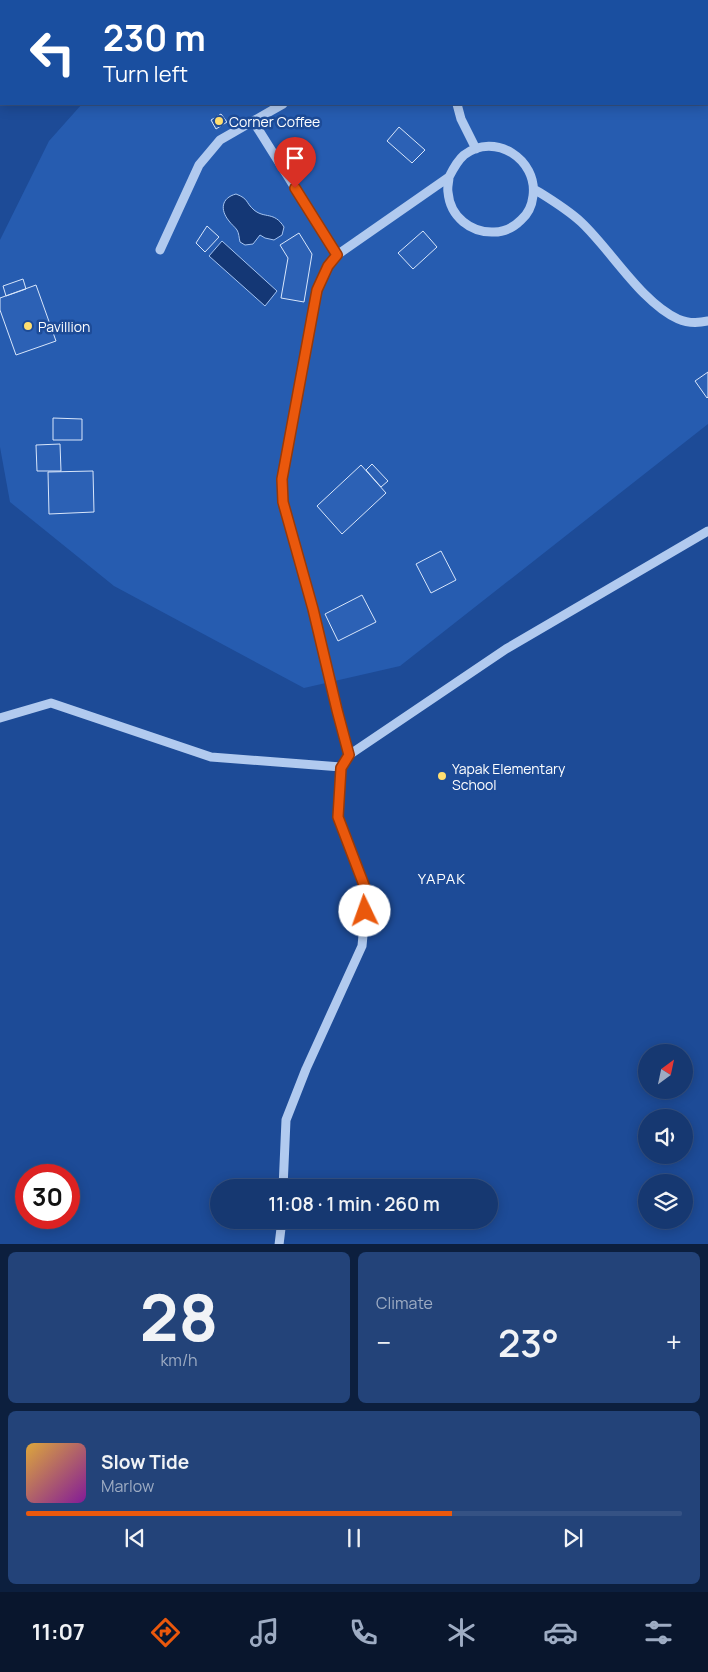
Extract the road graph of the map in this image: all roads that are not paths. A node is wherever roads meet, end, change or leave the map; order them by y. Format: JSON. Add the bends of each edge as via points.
{"nodes":[{"id":1,"x":280,"y":105,"type":"edge"},
{"id":2,"x":458,"y":105,"type":"edge"},
{"id":3,"x":253,"y":121,"type":"junction"},
{"id":4,"x":476,"y":149,"type":"junction"},
{"id":5,"x":449,"y":177,"type":"junction"},
{"id":6,"x":534,"y":189,"type":"junction"},
{"id":7,"x":160,"y":250,"type":"dead end"},
{"id":8,"x":337,"y":255,"type":"junction"},
{"id":9,"x":708,"y":321,"type":"edge"},
{"id":10,"x":708,"y":531,"type":"edge"},
{"id":11,"x":0,"y":718,"type":"edge"},
{"id":12,"x":349,"y":755,"type":"junction"},
{"id":13,"x":341,"y":768,"type":"junction"},
{"id":14,"x":283,"y":1179,"type":"edge"},
{"id":15,"x":281,"y":1229,"type":"edge"},
{"id":16,"x":280,"y":1244,"type":"edge"}],
"edges":[{"from":1,"to":3,"type":"street"},
{"from":2,"to":4,"type":"street","via":[[461,119]]},
{"from":3,"to":7,"type":"street","via":[[220,140],[199,165]]},
{"from":3,"to":8,"type":"street"},
{"from":4,"to":5,"type":"street","via":[[464,155]]},
{"from":4,"to":6,"type":"street","via":[[489,146],[516,154],[532,175]]},
{"from":5,"to":6,"type":"street","via":[[451,206],[459,219],[471,228],[485,232],[500,232],[525,217],[532,204]]},
{"from":5,"to":8,"type":"street"},
{"from":6,"to":9,"type":"street","via":[[582,223],[648,298],[679,320]]},
{"from":8,"to":12,"type":"street","via":[[317,290],[282,479],[283,502]]},
{"from":10,"to":12,"type":"street","via":[[506,649]]},
{"from":11,"to":13,"type":"street","via":[[52,703],[211,757]]},
{"from":12,"to":13,"type":"street"},
{"from":13,"to":14,"type":"street","via":[[338,817],[367,893],[362,946],[286,1120]]},
{"from":15,"to":16,"type":"street"}]}
